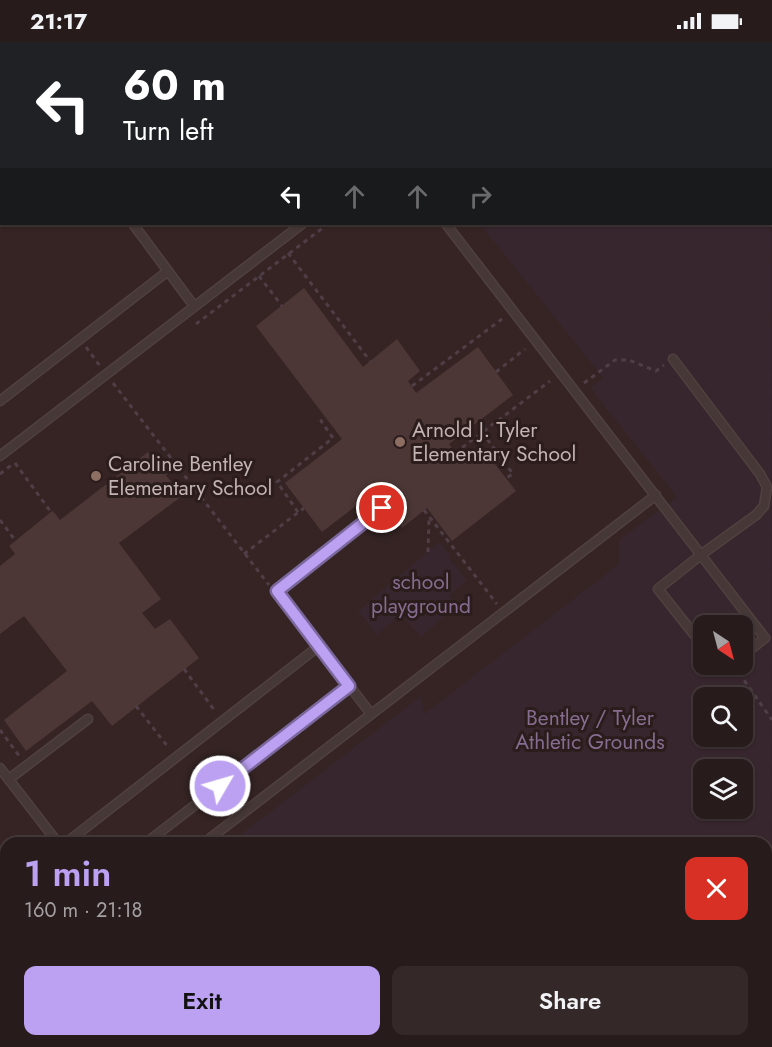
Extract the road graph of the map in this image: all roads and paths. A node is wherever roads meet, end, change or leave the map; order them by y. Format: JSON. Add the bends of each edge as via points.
{"nodes":[{"id":1,"x":134,"y":225,"type":"edge"},
{"id":2,"x":301,"y":225,"type":"edge"},
{"id":3,"x":447,"y":225,"type":"edge"},
{"id":4,"x":288,"y":253,"type":"dead end"},
{"id":5,"x":168,"y":271,"type":"junction"},
{"id":6,"x":259,"y":276,"type":"dead end"},
{"id":7,"x":194,"y":306,"type":"junction"},
{"id":8,"x":282,"y":306,"type":"dead end"},
{"id":9,"x":508,"y":326,"type":"dead end"},
{"id":10,"x":80,"y":339,"type":"junction"},
{"id":11,"x":519,"y":341,"type":"dead end"},
{"id":12,"x":673,"y":359,"type":"joint"},
{"id":13,"x":370,"y":361,"type":"dead end"},
{"id":14,"x":496,"y":372,"type":"dead end"},
{"id":15,"x":106,"y":374,"type":"junction"},
{"id":16,"x":550,"y":381,"type":"dead end"},
{"id":17,"x":412,"y":386,"type":"dead end"},
{"id":18,"x":575,"y":391,"type":"junction"},
{"id":19,"x":0,"y":401,"type":"edge"},
{"id":20,"x":326,"y":417,"type":"dead end"},
{"id":21,"x":482,"y":432,"type":"junction"},
{"id":22,"x":455,"y":453,"type":"dead end"},
{"id":23,"x":3,"y":454,"type":"edge"},
{"id":24,"x":176,"y":465,"type":"junction"},
{"id":25,"x":165,"y":474,"type":"dead end"},
{"id":26,"x":506,"y":478,"type":"dead end"},
{"id":27,"x":656,"y":495,"type":"junction"},
{"id":28,"x":304,"y":508,"type":"dead end"},
{"id":29,"x":382,"y":508,"type":"dead end"},
{"id":30,"x":424,"y":510,"type":"dead end"},
{"id":31,"x":51,"y":512,"type":"dead end"},
{"id":32,"x":298,"y":512,"type":"junction"},
{"id":33,"x":429,"y":517,"type":"junction"},
{"id":34,"x":0,"y":520,"type":"edge"},
{"id":35,"x":15,"y":540,"type":"dead end"},
{"id":36,"x":428,"y":552,"type":"dead end"},
{"id":37,"x":244,"y":554,"type":"junction"},
{"id":38,"x":702,"y":554,"type":"junction"},
{"id":39,"x":277,"y":591,"type":"junction"},
{"id":40,"x":503,"y":612,"type":"junction"},
{"id":41,"x":748,"y":615,"type":"edge"},
{"id":42,"x":753,"y":622,"type":"edge"},
{"id":43,"x":693,"y":633,"type":"edge"},
{"id":44,"x":319,"y":646,"type":"junction"},
{"id":45,"x":753,"y":647,"type":"edge"},
{"id":46,"x":184,"y":669,"type":"dead end"},
{"id":47,"x":740,"y":675,"type":"edge"},
{"id":48,"x":349,"y":686,"type":"junction"},
{"id":49,"x":136,"y":706,"type":"dead end"},
{"id":50,"x":370,"y":714,"type":"junction"},
{"id":51,"x":88,"y":719,"type":"dead end"},
{"id":52,"x":772,"y":720,"type":"edge"},
{"id":53,"x":223,"y":721,"type":"junction"},
{"id":54,"x":0,"y":730,"type":"edge"},
{"id":55,"x":176,"y":757,"type":"junction"},
{"id":56,"x":26,"y":765,"type":"junction"},
{"id":57,"x":0,"y":768,"type":"edge"},
{"id":58,"x":9,"y":779,"type":"junction"},
{"id":59,"x":53,"y":837,"type":"edge"},
{"id":60,"x":74,"y":837,"type":"edge"},
{"id":61,"x":154,"y":837,"type":"edge"},
{"id":62,"x":212,"y":837,"type":"edge"}],
"edges":[{"from":1,"to":5,"type":"lane"},
{"from":2,"to":7,"type":"lane"},
{"from":3,"to":18,"type":"lane"},
{"from":4,"to":13,"type":"path"},
{"from":5,"to":7,"type":"lane"},
{"from":5,"to":10,"type":"lane"},
{"from":6,"to":8,"type":"path"},
{"from":7,"to":15,"type":"lane"},
{"from":9,"to":17,"type":"path","via":[[502,319]]},
{"from":10,"to":15,"type":"path"},
{"from":10,"to":19,"type":"lane"},
{"from":11,"to":14,"type":"path","via":[[525,349]]},
{"from":12,"to":18,"type":"path","via":[[656,371],[629,360],[615,360]]},
{"from":12,"to":38,"type":"lane","via":[[767,487],[764,506],[756,515]]},
{"from":15,"to":23,"type":"lane"},
{"from":15,"to":24,"type":"path"},
{"from":16,"to":21,"type":"path"},
{"from":18,"to":27,"type":"lane"},
{"from":20,"to":32,"type":"path","via":[[321,421],[333,438],[277,483]]},
{"from":21,"to":22,"type":"path"},
{"from":21,"to":26,"type":"path","via":[[513,474]]},
{"from":23,"to":31,"type":"path"},
{"from":24,"to":25,"type":"path"},
{"from":24,"to":37,"type":"path"},
{"from":27,"to":38,"type":"lane"},
{"from":27,"to":40,"type":"lane"},
{"from":28,"to":32,"type":"path"},
{"from":29,"to":39,"type":"lane"},
{"from":30,"to":33,"type":"path"},
{"from":32,"to":37,"type":"path"},
{"from":33,"to":36,"type":"path"},
{"from":33,"to":40,"type":"path"},
{"from":34,"to":35,"type":"path"},
{"from":37,"to":39,"type":"path"},
{"from":38,"to":41,"type":"lane"},
{"from":38,"to":43,"type":"lane","via":[[658,589]]},
{"from":39,"to":44,"type":"lane"},
{"from":40,"to":50,"type":"lane"},
{"from":42,"to":45,"type":"lane","via":[[765,638]]},
{"from":44,"to":48,"type":"lane"},
{"from":44,"to":53,"type":"lane"},
{"from":46,"to":53,"type":"path"},
{"from":47,"to":52,"type":"path"},
{"from":48,"to":50,"type":"lane"},
{"from":48,"to":61,"type":"lane"},
{"from":49,"to":55,"type":"path"},
{"from":50,"to":62,"type":"lane"},
{"from":51,"to":56,"type":"lane"},
{"from":53,"to":55,"type":"lane"},
{"from":54,"to":56,"type":"path"},
{"from":55,"to":60,"type":"lane"},
{"from":56,"to":58,"type":"lane"},
{"from":57,"to":58,"type":"lane"},
{"from":58,"to":59,"type":"lane"}]}
